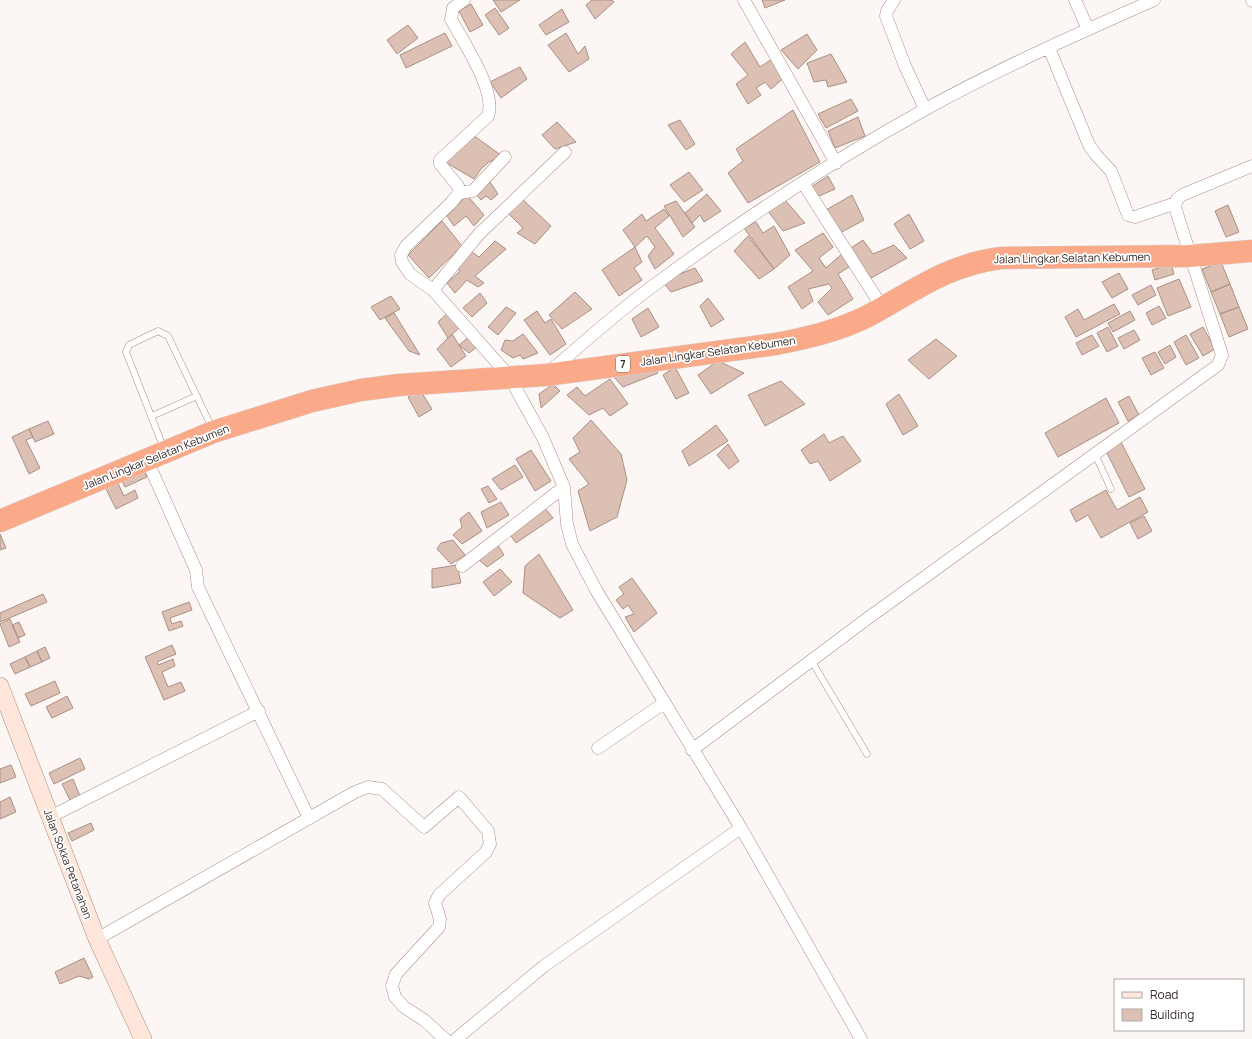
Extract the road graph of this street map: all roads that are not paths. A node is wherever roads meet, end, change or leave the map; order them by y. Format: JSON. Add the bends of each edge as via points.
{"nodes":[{"id":1,"x":464,"y":0,"type":"edge"},
{"id":2,"x":744,"y":0,"type":"edge"},
{"id":3,"x":894,"y":0,"type":"edge"},
{"id":4,"x":1075,"y":0,"type":"edge"},
{"id":5,"x":1154,"y":0,"type":"edge"},
{"id":6,"x":1088,"y":29,"type":"junction"},
{"id":7,"x":1049,"y":48,"type":"junction"},
{"id":8,"x":925,"y":109,"type":"junction"},
{"id":9,"x":565,"y":152,"type":"dead end"},
{"id":10,"x":505,"y":157,"type":"dead end"},
{"id":11,"x":836,"y":163,"type":"junction"},
{"id":12,"x":1252,"y":166,"type":"edge"},
{"id":13,"x":803,"y":183,"type":"junction"},
{"id":14,"x":459,"y":193,"type":"junction"},
{"id":15,"x":1176,"y":203,"type":"junction"},
{"id":16,"x":1252,"y":251,"type":"edge"},
{"id":17,"x":1189,"y":256,"type":"junction"},
{"id":18,"x":433,"y":290,"type":"junction"},
{"id":19,"x":882,"y":307,"type":"junction"},
{"id":20,"x":546,"y":375,"type":"junction"},
{"id":21,"x":509,"y":376,"type":"junction"},
{"id":22,"x":196,"y":396,"type":"junction"},
{"id":23,"x":152,"y":416,"type":"junction"},
{"id":24,"x":213,"y":432,"type":"junction"},
{"id":25,"x":1095,"y":454,"type":"junction"},
{"id":26,"x":156,"y":456,"type":"junction"},
{"id":27,"x":564,"y":487,"type":"junction"},
{"id":28,"x":1111,"y":490,"type":"dead end"},
{"id":29,"x":0,"y":521,"type":"edge"},
{"id":30,"x":462,"y":566,"type":"dead end"},
{"id":31,"x":811,"y":660,"type":"junction"},
{"id":32,"x":0,"y":686,"type":"edge"},
{"id":33,"x":664,"y":703,"type":"junction"},
{"id":34,"x":259,"y":711,"type":"junction"},
{"id":35,"x":598,"y":748,"type":"dead end"},
{"id":36,"x":692,"y":750,"type":"junction"},
{"id":37,"x":866,"y":754,"type":"dead end"},
{"id":38,"x":50,"y":817,"type":"junction"},
{"id":39,"x":309,"y":818,"type":"junction"},
{"id":40,"x":741,"y":828,"type":"junction"},
{"id":41,"x":97,"y":939,"type":"junction"},
{"id":42,"x":143,"y":1039,"type":"edge"},
{"id":43,"x":445,"y":1039,"type":"edge"},
{"id":44,"x":456,"y":1039,"type":"edge"},
{"id":45,"x":861,"y":1039,"type":"edge"}],
"edges":[{"from":1,"to":14,"type":"street","via":[[452,8],[451,19],[485,82],[491,108],[488,116],[440,160],[440,164],[458,186]]},
{"from":2,"to":11,"type":"street"},
{"from":3,"to":8,"type":"street","via":[[886,16]]},
{"from":4,"to":6,"type":"street"},
{"from":5,"to":6,"type":"street"},
{"from":6,"to":7,"type":"street"},
{"from":7,"to":8,"type":"street"},
{"from":7,"to":15,"type":"street","via":[[1089,145],[1111,171],[1128,215],[1135,217]]},
{"from":8,"to":11,"type":"street"},
{"from":9,"to":18,"type":"street","via":[[479,234]]},
{"from":10,"to":14,"type":"street","via":[[473,191]]},
{"from":11,"to":13,"type":"street"},
{"from":12,"to":15,"type":"street","via":[[1182,195]]},
{"from":13,"to":19,"type":"street"},
{"from":13,"to":20,"type":"street","via":[[656,284]]},
{"from":14,"to":18,"type":"street","via":[[452,204],[406,246],[401,255],[405,268]]},
{"from":15,"to":17,"type":"street","via":[[1176,215]]},
{"from":16,"to":17,"type":"highway","name":"Jalan Lingkar Selatan Kebumen","number":"7"},
{"from":17,"to":19,"type":"highway","name":"Jalan Lingkar Selatan Kebumen","number":"7","via":[[1001,258],[979,261],[934,278]]},
{"from":17,"to":25,"type":"street","via":[[1222,360],[1218,366]]},
{"from":18,"to":21,"type":"street"},
{"from":19,"to":20,"type":"highway","name":"Jalan Lingkar Selatan Kebumen","number":"7","via":[[865,317],[811,337]]},
{"from":20,"to":21,"type":"highway","name":"Jalan Lingkar Selatan Kebumen","number":"7"},
{"from":21,"to":24,"type":"highway","name":"Jalan Lingkar Selatan Kebumen","number":"7","via":[[361,390],[312,401]]},
{"from":21,"to":27,"type":"street","via":[[543,438]]},
{"from":22,"to":23,"type":"lane"},
{"from":22,"to":23,"type":"lane","via":[[168,336],[158,331],[129,345],[126,352]]},
{"from":22,"to":24,"type":"lane"},
{"from":23,"to":26,"type":"lane"},
{"from":24,"to":26,"type":"highway","name":"Jalan Lingkar Selatan Kebumen","number":"7"},
{"from":25,"to":28,"type":"lane"},
{"from":25,"to":31,"type":"street"},
{"from":26,"to":29,"type":"highway","name":"Jalan Lingkar Selatan Kebumen","number":"7"},
{"from":26,"to":34,"type":"street","via":[[196,570],[198,587]]},
{"from":27,"to":30,"type":"street"},
{"from":27,"to":33,"type":"street","via":[[572,544],[596,590]]},
{"from":31,"to":36,"type":"street"},
{"from":31,"to":37,"type":"lane"},
{"from":32,"to":38,"type":"main road","name":"Jalan Sokka Petanahan"},
{"from":33,"to":35,"type":"street"},
{"from":33,"to":36,"type":"street"},
{"from":34,"to":38,"type":"street"},
{"from":34,"to":39,"type":"street"},
{"from":36,"to":40,"type":"street"},
{"from":38,"to":41,"type":"main road","name":"Jalan Sokka Petanahan"},
{"from":39,"to":41,"type":"street"},
{"from":39,"to":43,"type":"street","via":[[368,787],[382,789],[424,827],[459,797],[488,831],[490,844],[486,852],[439,895],[435,903],[440,919],[439,926],[393,980],[392,992],[404,1007],[424,1020]]},
{"from":40,"to":44,"type":"street","via":[[544,966]]},
{"from":40,"to":45,"type":"street"},
{"from":41,"to":42,"type":"main road","name":"Jalan Sokka Petanahan"}]}
